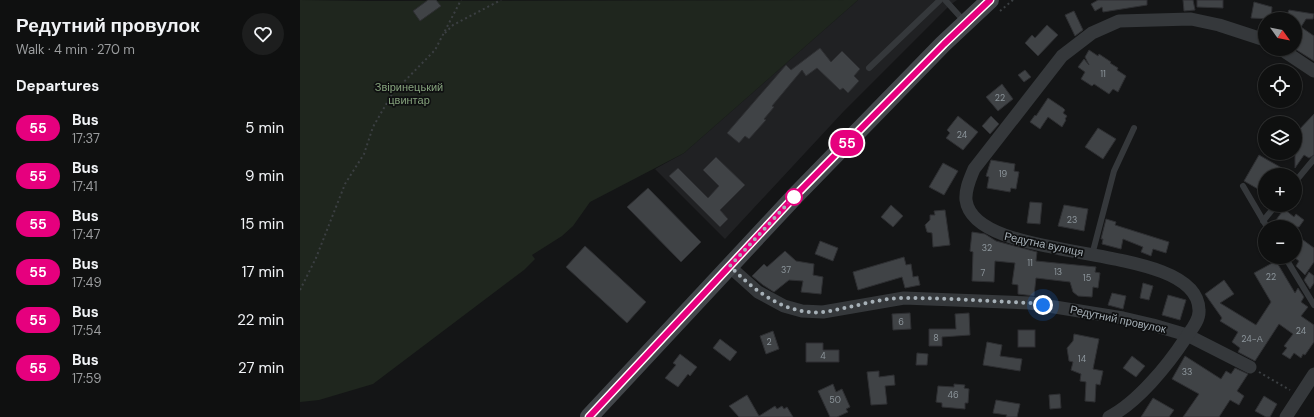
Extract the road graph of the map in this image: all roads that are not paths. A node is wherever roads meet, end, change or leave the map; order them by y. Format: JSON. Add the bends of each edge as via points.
{"nodes":[{"id":1,"x":940,"y":0,"type":"edge"},
{"id":2,"x":945,"y":0,"type":"edge"},
{"id":3,"x":994,"y":6,"type":"edge"},
{"id":4,"x":965,"y":22,"type":"junction"},
{"id":5,"x":1258,"y":38,"type":"edge"},
{"id":6,"x":1292,"y":56,"type":"edge"},
{"id":7,"x":870,"y":68,"type":"dead end"},
{"id":8,"x":1314,"y":71,"type":"edge"},
{"id":9,"x":1134,"y":128,"type":"dead end"},
{"id":10,"x":1314,"y":159,"type":"edge"},
{"id":11,"x":1302,"y":174,"type":"edge"},
{"id":12,"x":1243,"y":186,"type":"dead end"},
{"id":13,"x":1270,"y":212,"type":"edge"},
{"id":14,"x":1262,"y":220,"type":"edge"},
{"id":15,"x":1264,"y":220,"type":"edge"},
{"id":16,"x":1092,"y":254,"type":"junction"},
{"id":17,"x":1289,"y":264,"type":"edge"},
{"id":18,"x":730,"y":266,"type":"junction"},
{"id":19,"x":1314,"y":305,"type":"edge"},
{"id":20,"x":1187,"y":335,"type":"junction"},
{"id":21,"x":1250,"y":367,"type":"road end"},
{"id":22,"x":1314,"y":374,"type":"edge"},
{"id":23,"x":589,"y":417,"type":"edge"},
{"id":24,"x":1109,"y":417,"type":"edge"},
{"id":25,"x":1286,"y":417,"type":"edge"}],
"edges":[{"from":1,"to":7,"type":"lane"},
{"from":2,"to":4,"type":"lane"},
{"from":3,"to":4,"type":"main road"},
{"from":4,"to":18,"type":"main road"},
{"from":5,"to":16,"type":"street","name":"Редутна вулиця","via":[[1191,18],[1119,21],[1092,33],[1062,56],[974,168],[967,186],[966,202],[981,222],[998,234],[1030,243]]},
{"from":6,"to":8,"type":"street"},
{"from":9,"to":16,"type":"lane","via":[[1114,170]]},
{"from":10,"to":11,"type":"lane"},
{"from":12,"to":14,"type":"lane"},
{"from":13,"to":15,"type":"lane"},
{"from":16,"to":20,"type":"street","name":"Редутна вулиця","via":[[1159,271],[1184,283],[1198,301],[1200,311],[1198,320]]},
{"from":17,"to":19,"type":"lane"},
{"from":18,"to":20,"type":"street","name":"Редутний провулок","via":[[758,292],[784,306],[802,311],[823,312],[904,298],[1030,303],[1123,318]]},
{"from":18,"to":23,"type":"main road"},
{"from":20,"to":21,"type":"street","name":"Редутний провулок"},
{"from":20,"to":24,"type":"street","name":"Редутна вулиця","via":[[1172,359],[1153,380],[1117,413]]},
{"from":22,"to":25,"type":"street"}]}
